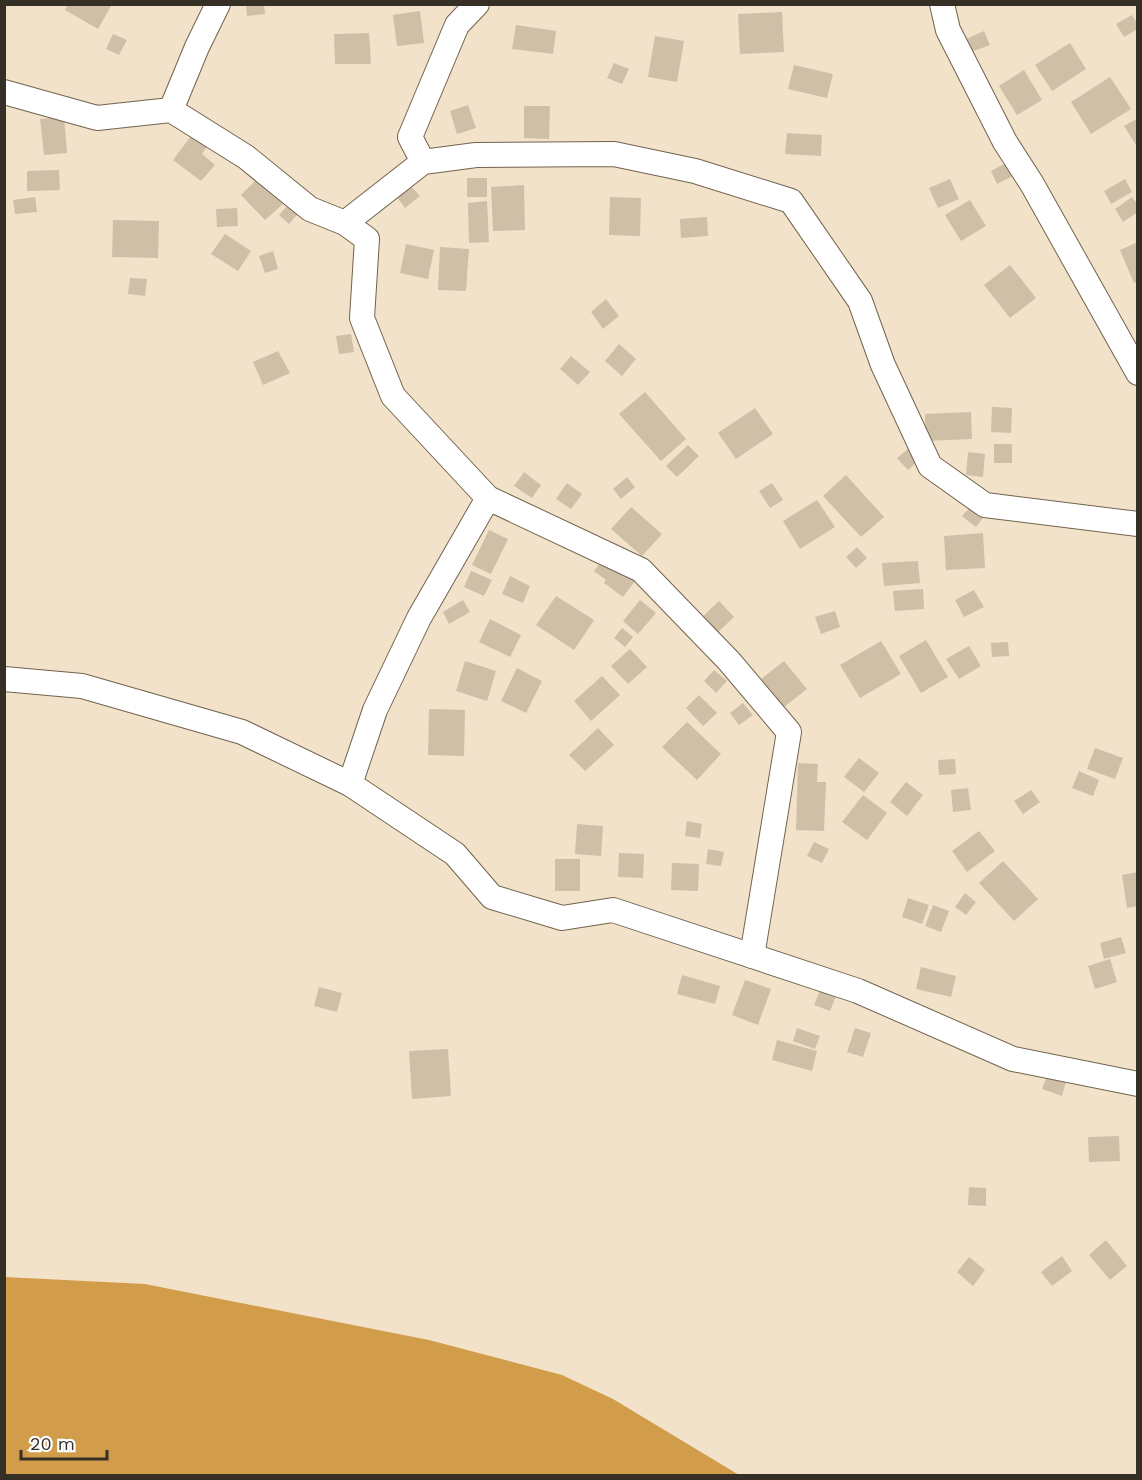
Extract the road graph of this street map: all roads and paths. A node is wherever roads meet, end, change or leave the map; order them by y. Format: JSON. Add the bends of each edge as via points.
{"nodes":[{"id":1,"x":218,"y":4,"type":"edge"},
{"id":2,"x":477,"y":4,"type":"edge"},
{"id":3,"x":942,"y":4,"type":"edge"},
{"id":4,"x":4,"y":92,"type":"edge"},
{"id":5,"x":171,"y":110,"type":"junction"},
{"id":6,"x":423,"y":162,"type":"junction"},
{"id":7,"x":345,"y":223,"type":"junction"},
{"id":8,"x":1137,"y":373,"type":"edge"},
{"id":9,"x":488,"y":498,"type":"junction"},
{"id":10,"x":1137,"y":524,"type":"edge"},
{"id":11,"x":4,"y":679,"type":"edge"},
{"id":12,"x":350,"y":784,"type":"junction"},
{"id":13,"x":752,"y":956,"type":"junction"},
{"id":14,"x":1137,"y":1084,"type":"edge"}],
"edges":[{"from":1,"to":5,"type":"street"},
{"from":2,"to":6,"type":"street","via":[[457,25],[410,137]]},
{"from":3,"to":8,"type":"street","via":[[948,30],[1005,142]]},
{"from":4,"to":5,"type":"street","via":[[97,118]]},
{"from":5,"to":7,"type":"street","via":[[246,157],[310,210]]},
{"from":6,"to":7,"type":"street"},
{"from":6,"to":10,"type":"street","via":[[476,154],[614,154],[695,171],[791,201],[860,301],[883,365],[930,466],[985,506]]},
{"from":7,"to":9,"type":"street","via":[[367,239],[362,318],[393,396]]},
{"from":9,"to":12,"type":"street","via":[[414,628],[375,710]]},
{"from":9,"to":13,"type":"street","via":[[641,570],[729,661],[789,732]]},
{"from":11,"to":12,"type":"street","via":[[82,686],[242,732]]},
{"from":12,"to":13,"type":"street","via":[[455,854],[492,897],[562,918],[613,910]]},
{"from":13,"to":14,"type":"street","via":[[858,991],[1013,1059]]}]}
